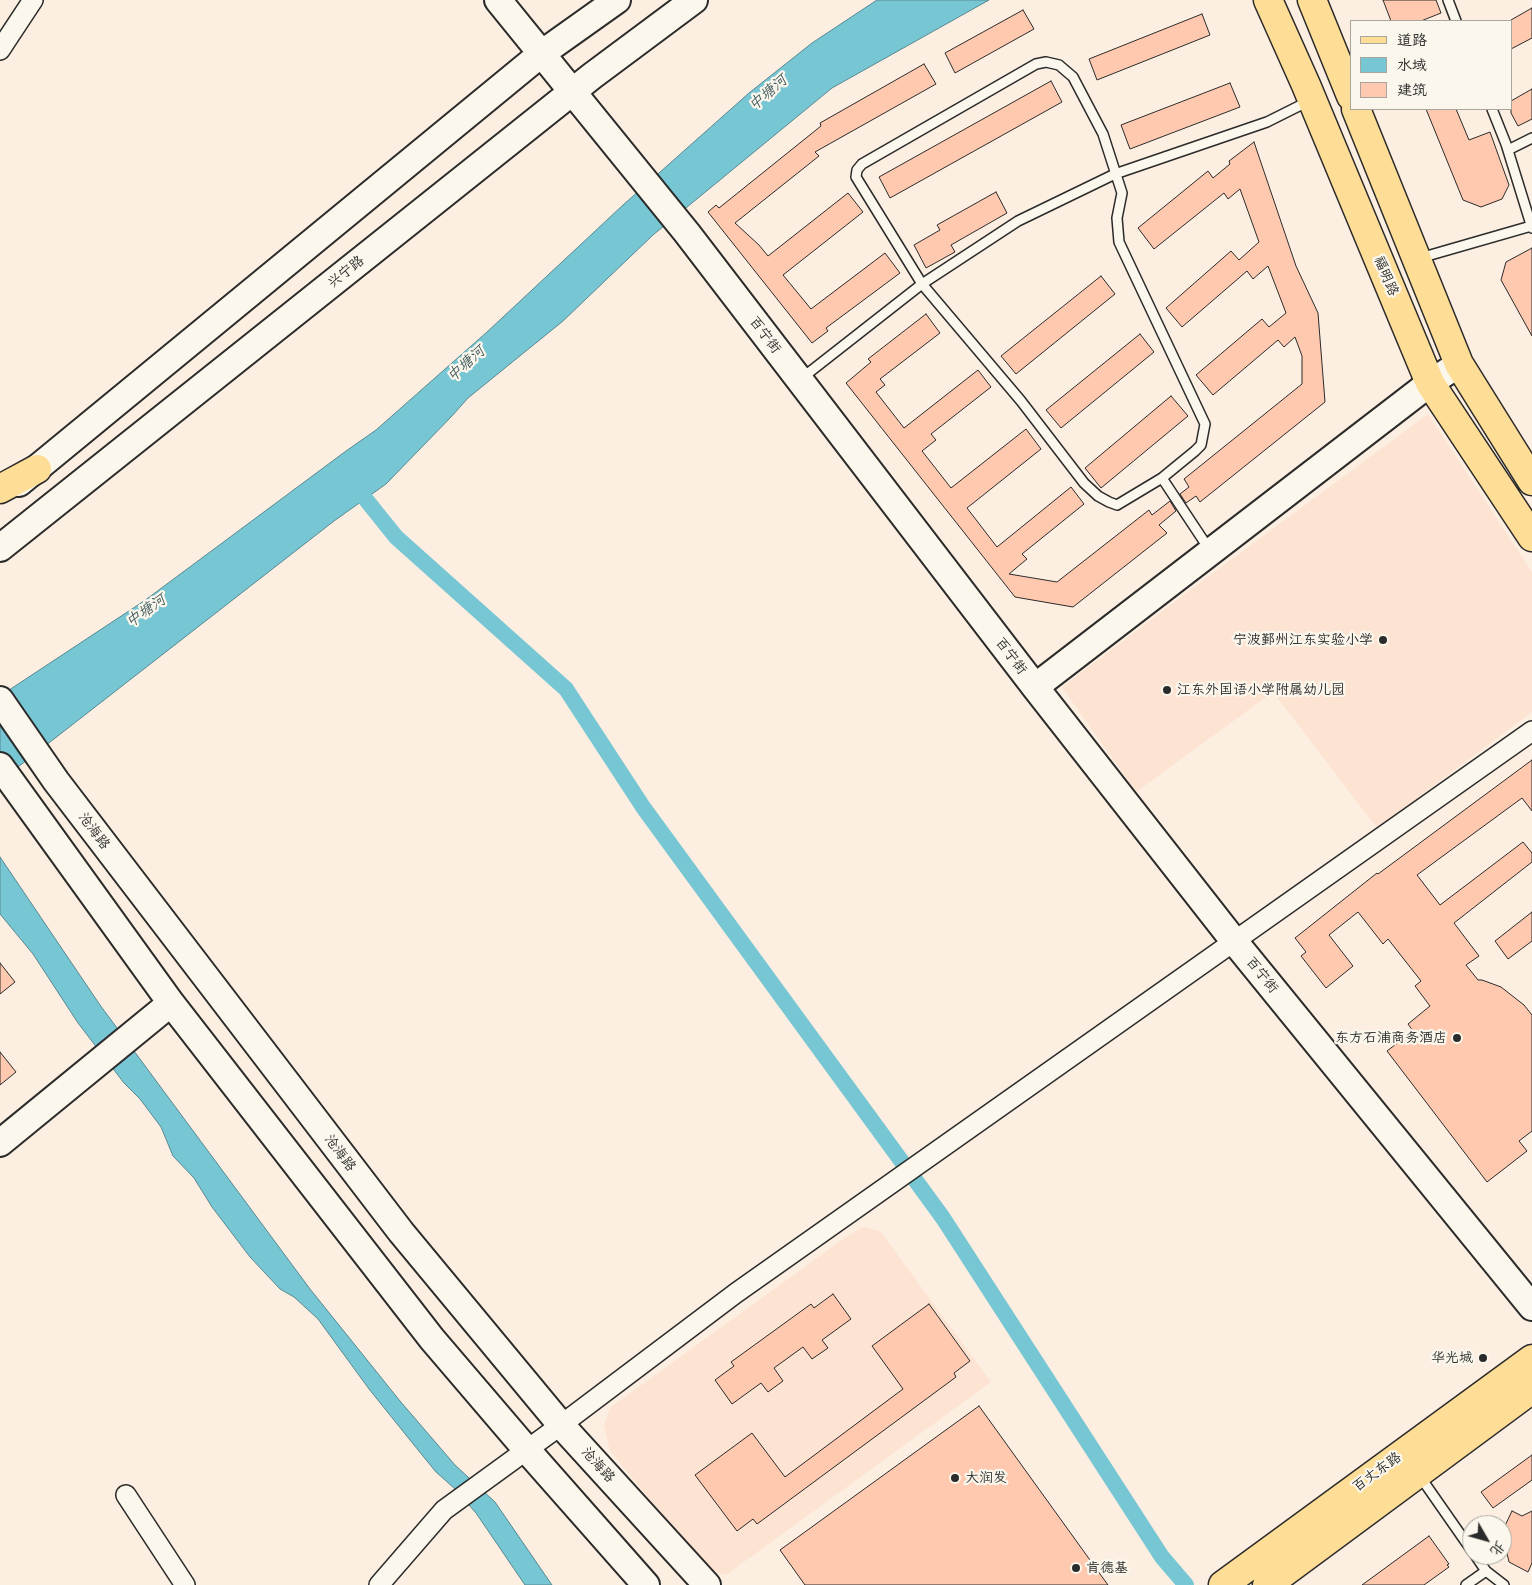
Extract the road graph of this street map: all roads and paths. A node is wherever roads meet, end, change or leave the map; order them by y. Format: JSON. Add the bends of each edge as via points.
{"nodes":[{"id":1,"x":33,"y":0,"type":"edge"},
{"id":2,"x":498,"y":0,"type":"edge"},
{"id":3,"x":617,"y":0,"type":"edge"},
{"id":4,"x":694,"y":0,"type":"edge"},
{"id":5,"x":1268,"y":0,"type":"edge"},
{"id":6,"x":1312,"y":0,"type":"edge"},
{"id":7,"x":1448,"y":0,"type":"edge"},
{"id":8,"x":1456,"y":20,"type":"edge"},
{"id":9,"x":0,"y":50,"type":"edge"},
{"id":10,"x":541,"y":54,"type":"junction"},
{"id":11,"x":572,"y":92,"type":"junction"},
{"id":12,"x":1350,"y":94,"type":"edge"},
{"id":13,"x":1312,"y":100,"type":"junction"},
{"id":14,"x":1356,"y":110,"type":"edge"},
{"id":15,"x":1492,"y":110,"type":"edge"},
{"id":16,"x":1532,"y":138,"type":"edge"},
{"id":17,"x":1508,"y":150,"type":"junction"},
{"id":18,"x":1116,"y":174,"type":"junction"},
{"id":19,"x":1531,"y":227,"type":"edge"},
{"id":20,"x":1416,"y":259,"type":"junction"},
{"id":21,"x":922,"y":284,"type":"junction"},
{"id":22,"x":1459,"y":364,"type":"junction"},
{"id":23,"x":799,"y":379,"type":"junction"},
{"id":24,"x":1430,"y":382,"type":"junction"},
{"id":25,"x":37,"y":468,"type":"junction"},
{"id":26,"x":1162,"y":478,"type":"junction"},
{"id":27,"x":1532,"y":481,"type":"edge"},
{"id":28,"x":0,"y":489,"type":"edge"},
{"id":29,"x":0,"y":499,"type":"edge"},
{"id":30,"x":1532,"y":537,"type":"edge"},
{"id":31,"x":0,"y":548,"type":"edge"},
{"id":32,"x":1210,"y":552,"type":"junction"},
{"id":33,"x":1035,"y":687,"type":"junction"},
{"id":34,"x":0,"y":700,"type":"edge"},
{"id":35,"x":1532,"y":731,"type":"edge"},
{"id":36,"x":0,"y":766,"type":"edge"},
{"id":37,"x":1234,"y":941,"type":"junction"},
{"id":38,"x":171,"y":1003,"type":"junction"},
{"id":39,"x":0,"y":1143,"type":"edge"},
{"id":40,"x":1532,"y":1307,"type":"edge"},
{"id":41,"x":1532,"y":1359,"type":"edge"},
{"id":42,"x":1532,"y":1389,"type":"edge"},
{"id":43,"x":561,"y":1425,"type":"junction"},
{"id":44,"x":526,"y":1449,"type":"junction"},
{"id":45,"x":1418,"y":1473,"type":"junction"},
{"id":46,"x":126,"y":1495,"type":"dead end"},
{"id":47,"x":1462,"y":1536,"type":"edge"},
{"id":48,"x":1482,"y":1565,"type":"edge"},
{"id":49,"x":1486,"y":1571,"type":"junction"},
{"id":50,"x":1229,"y":1580,"type":"edge"},
{"id":51,"x":185,"y":1585,"type":"edge"},
{"id":52,"x":379,"y":1585,"type":"edge"},
{"id":53,"x":646,"y":1585,"type":"edge"},
{"id":54,"x":706,"y":1585,"type":"edge"},
{"id":55,"x":1267,"y":1585,"type":"edge"},
{"id":56,"x":1466,"y":1585,"type":"edge"},
{"id":57,"x":1504,"y":1585,"type":"edge"}],
"edges":[{"from":1,"to":9,"type":"street"},
{"from":2,"to":10,"type":"main road","name":"百宁街"},
{"from":3,"to":10,"type":"main road"},
{"from":4,"to":11,"type":"main road","name":"兴宁路"},
{"from":5,"to":13,"type":"main road","name":"福明路"},
{"from":6,"to":12,"type":"main road"},
{"from":7,"to":8,"type":"lane"},
{"from":10,"to":11,"type":"main road","name":"百宁街"},
{"from":10,"to":25,"type":"main road"},
{"from":11,"to":23,"type":"main road","name":"百宁街","via":[[687,233]]},
{"from":11,"to":31,"type":"main road","name":"兴宁路"},
{"from":13,"to":18,"type":"lane","via":[[1267,122]]},
{"from":13,"to":24,"type":"main road","name":"福明路"},
{"from":14,"to":20,"type":"main road"},
{"from":15,"to":17,"type":"lane"},
{"from":16,"to":17,"type":"lane"},
{"from":17,"to":19,"type":"lane"},
{"from":18,"to":21,"type":"lane","via":[[1018,221]]},
{"from":18,"to":21,"type":"lane","via":[[1103,134],[1073,77],[1058,66],[1046,62],[1036,64],[862,164],[857,170],[856,177]]},
{"from":18,"to":26,"type":"lane","via":[[1122,193],[1117,218],[1119,242],[1205,424],[1201,445]]},
{"from":19,"to":20,"type":"lane"},
{"from":20,"to":22,"type":"main road"},
{"from":21,"to":23,"type":"lane"},
{"from":21,"to":26,"type":"lane","via":[[1098,496],[1118,505]]},
{"from":22,"to":24,"type":"main road"},
{"from":22,"to":27,"type":"main road"},
{"from":23,"to":33,"type":"main road","name":"百宁街"},
{"from":24,"to":30,"type":"main road","name":"福明路"},
{"from":24,"to":32,"type":"main road"},
{"from":25,"to":28,"type":"main road"},
{"from":25,"to":29,"type":"main road"},
{"from":26,"to":32,"type":"lane"},
{"from":32,"to":33,"type":"main road"},
{"from":33,"to":37,"type":"main road","name":"百宁街"},
{"from":34,"to":43,"type":"main road","name":"沧海路","via":[[56,781],[400,1232]]},
{"from":35,"to":37,"type":"street"},
{"from":36,"to":38,"type":"main road"},
{"from":37,"to":40,"type":"main road","name":"百宁街"},
{"from":37,"to":43,"type":"street","via":[[736,1294]]},
{"from":38,"to":39,"type":"main road"},
{"from":38,"to":44,"type":"main road","via":[[432,1339]]},
{"from":41,"to":50,"type":"main road","name":"百丈东路"},
{"from":42,"to":45,"type":"main road","name":"百丈东路"},
{"from":43,"to":44,"type":"street"},
{"from":43,"to":54,"type":"main road","name":"沧海路"},
{"from":44,"to":52,"type":"street","via":[[444,1510]]},
{"from":44,"to":53,"type":"main road"},
{"from":45,"to":47,"type":"lane"},
{"from":45,"to":55,"type":"main road","name":"百丈东路"},
{"from":46,"to":51,"type":"street"},
{"from":48,"to":49,"type":"lane"},
{"from":49,"to":56,"type":"lane"},
{"from":49,"to":57,"type":"lane"}]}
